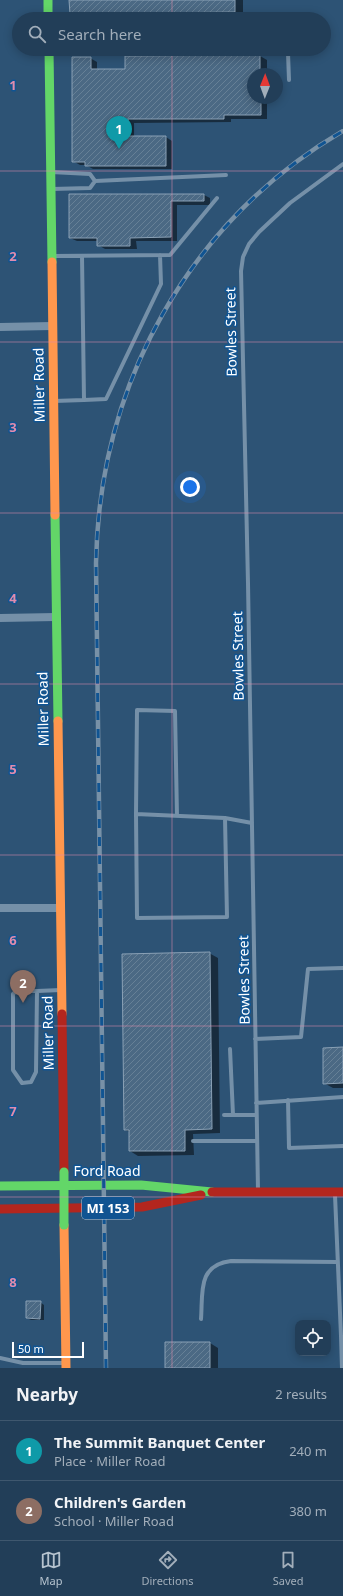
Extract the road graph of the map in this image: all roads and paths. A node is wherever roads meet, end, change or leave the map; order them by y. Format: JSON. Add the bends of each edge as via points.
{"nodes":[{"id":1,"x":48,"y":0,"type":"edge"},
{"id":2,"x":48,"y":12,"type":"edge"},
{"id":3,"x":49,"y":56,"type":"edge"},
{"id":4,"x":288,"y":56,"type":"edge"},
{"id":5,"x":289,"y":80,"type":"dead end"},
{"id":6,"x":343,"y":164,"type":"edge"},
{"id":7,"x":51,"y":172,"type":"junction"},
{"id":8,"x":226,"y":175,"type":"dead end"},
{"id":9,"x":96,"y":180,"type":"junction"},
{"id":10,"x":51,"y":189,"type":"junction"},
{"id":11,"x":217,"y":198,"type":"dead end"},
{"id":12,"x":160,"y":255,"type":"junction"},
{"id":13,"x":51,"y":256,"type":"junction"},
{"id":14,"x":82,"y":256,"type":"junction"},
{"id":15,"x":52,"y":326,"type":"junction"},
{"id":16,"x":0,"y":327,"type":"edge"},
{"id":17,"x":84,"y":400,"type":"junction"},
{"id":18,"x":54,"y":401,"type":"junction"},
{"id":19,"x":56,"y":617,"type":"junction"},
{"id":20,"x":0,"y":618,"type":"edge"},
{"id":21,"x":136,"y":814,"type":"junction"},
{"id":22,"x":177,"y":816,"type":"junction"},
{"id":23,"x":225,"y":818,"type":"junction"},
{"id":24,"x":252,"y":823,"type":"junction"},
{"id":25,"x":0,"y":908,"type":"edge"},
{"id":26,"x":60,"y":908,"type":"junction"},
{"id":27,"x":343,"y":968,"type":"edge"},
{"id":28,"x":61,"y":990,"type":"junction"},
{"id":29,"x":37,"y":991,"type":"junction"},
{"id":30,"x":255,"y":1040,"type":"junction"},
{"id":31,"x":230,"y":1049,"type":"dead end"},
{"id":32,"x":343,"y":1097,"type":"edge"},
{"id":33,"x":288,"y":1100,"type":"junction"},
{"id":34,"x":256,"y":1103,"type":"junction"},
{"id":35,"x":224,"y":1115,"type":"dead end"},
{"id":36,"x":233,"y":1115,"type":"junction"},
{"id":37,"x":256,"y":1115,"type":"junction"},
{"id":38,"x":256,"y":1141,"type":"junction"},
{"id":39,"x":193,"y":1142,"type":"dead end"},
{"id":40,"x":343,"y":1146,"type":"edge"},
{"id":41,"x":0,"y":1186,"type":"edge"},
{"id":42,"x":214,"y":1192,"type":"junction"},
{"id":43,"x":339,"y":1192,"type":"edge"},
{"id":44,"x":258,"y":1193,"type":"junction"},
{"id":45,"x":0,"y":1209,"type":"edge"},
{"id":46,"x":337,"y":1262,"type":"junction"},
{"id":47,"x":201,"y":1319,"type":"dead end"},
{"id":48,"x":342,"y":1337,"type":"edge"},
{"id":49,"x":0,"y":1358,"type":"edge"},
{"id":50,"x":66,"y":1366,"type":"edge"},
{"id":51,"x":342,"y":1368,"type":"edge"}],
"edges":[{"from":1,"to":2,"type":"street"},
{"from":3,"to":7,"type":"street","name":"Miller Road"},
{"from":4,"to":5,"type":"lane"},
{"from":6,"to":24,"type":"lane","name":"Bowles Street","via":[[290,203],[259,232],[243,257],[241,272]]},
{"from":7,"to":9,"type":"lane","via":[[90,174]]},
{"from":7,"to":10,"type":"street","name":"Miller Road"},
{"from":8,"to":9,"type":"lane"},
{"from":9,"to":10,"type":"lane","via":[[90,188]]},
{"from":10,"to":13,"type":"street","name":"Miller Road"},
{"from":11,"to":12,"type":"lane","via":[[170,255]]},
{"from":12,"to":14,"type":"lane"},
{"from":12,"to":17,"type":"lane","via":[[161,284],[106,399]]},
{"from":13,"to":14,"type":"lane"},
{"from":13,"to":15,"type":"street","name":"Miller Road"},
{"from":14,"to":17,"type":"lane"},
{"from":15,"to":16,"type":"street"},
{"from":15,"to":18,"type":"street","name":"Miller Road"},
{"from":17,"to":18,"type":"lane"},
{"from":18,"to":19,"type":"street","name":"Miller Road"},
{"from":19,"to":20,"type":"street"},
{"from":19,"to":26,"type":"street","name":"Miller Road"},
{"from":21,"to":22,"type":"lane"},
{"from":21,"to":22,"type":"lane","via":[[137,710],[175,711]]},
{"from":21,"to":23,"type":"lane","via":[[137,918],[228,916]]},
{"from":22,"to":23,"type":"lane"},
{"from":23,"to":24,"type":"lane"},
{"from":24,"to":30,"type":"lane","name":"Bowles Street"},
{"from":25,"to":26,"type":"street"},
{"from":26,"to":28,"type":"street","name":"Miller Road"},
{"from":27,"to":30,"type":"lane","via":[[308,969],[301,1037]]},
{"from":28,"to":29,"type":"lane"},
{"from":28,"to":50,"type":"street","name":"Miller Road","bridge":true},
{"from":29,"to":29,"type":"lane","via":[[16,991],[13,994],[13,1070],[22,1082],[31,1082],[36,1072]]},
{"from":30,"to":34,"type":"lane","name":"Bowles Street"},
{"from":31,"to":36,"type":"lane"},
{"from":32,"to":33,"type":"lane"},
{"from":33,"to":34,"type":"lane"},
{"from":33,"to":40,"type":"lane","via":[[289,1148]]},
{"from":34,"to":37,"type":"lane","name":"Bowles Street"},
{"from":35,"to":36,"type":"lane"},
{"from":36,"to":37,"type":"lane"},
{"from":37,"to":38,"type":"lane","name":"Bowles Street"},
{"from":38,"to":39,"type":"lane"},
{"from":38,"to":44,"type":"lane","name":"Bowles Street"},
{"from":41,"to":42,"type":"street","name":"Ford Road","number":"MI 153","via":[[141,1185]]},
{"from":42,"to":44,"type":"street","name":"Ford Road","number":"MI 153"},
{"from":42,"to":45,"type":"street","name":"Ford Road","number":"MI 153","via":[[142,1207]]},
{"from":43,"to":44,"type":"street","name":"Ford Road","number":"MI 153"},
{"from":43,"to":46,"type":"lane"},
{"from":46,"to":47,"type":"lane","via":[[221,1262],[209,1270],[204,1281]]},
{"from":46,"to":48,"type":"lane"},
{"from":48,"to":51,"type":"lane"},
{"from":49,"to":50,"type":"lane"}]}
